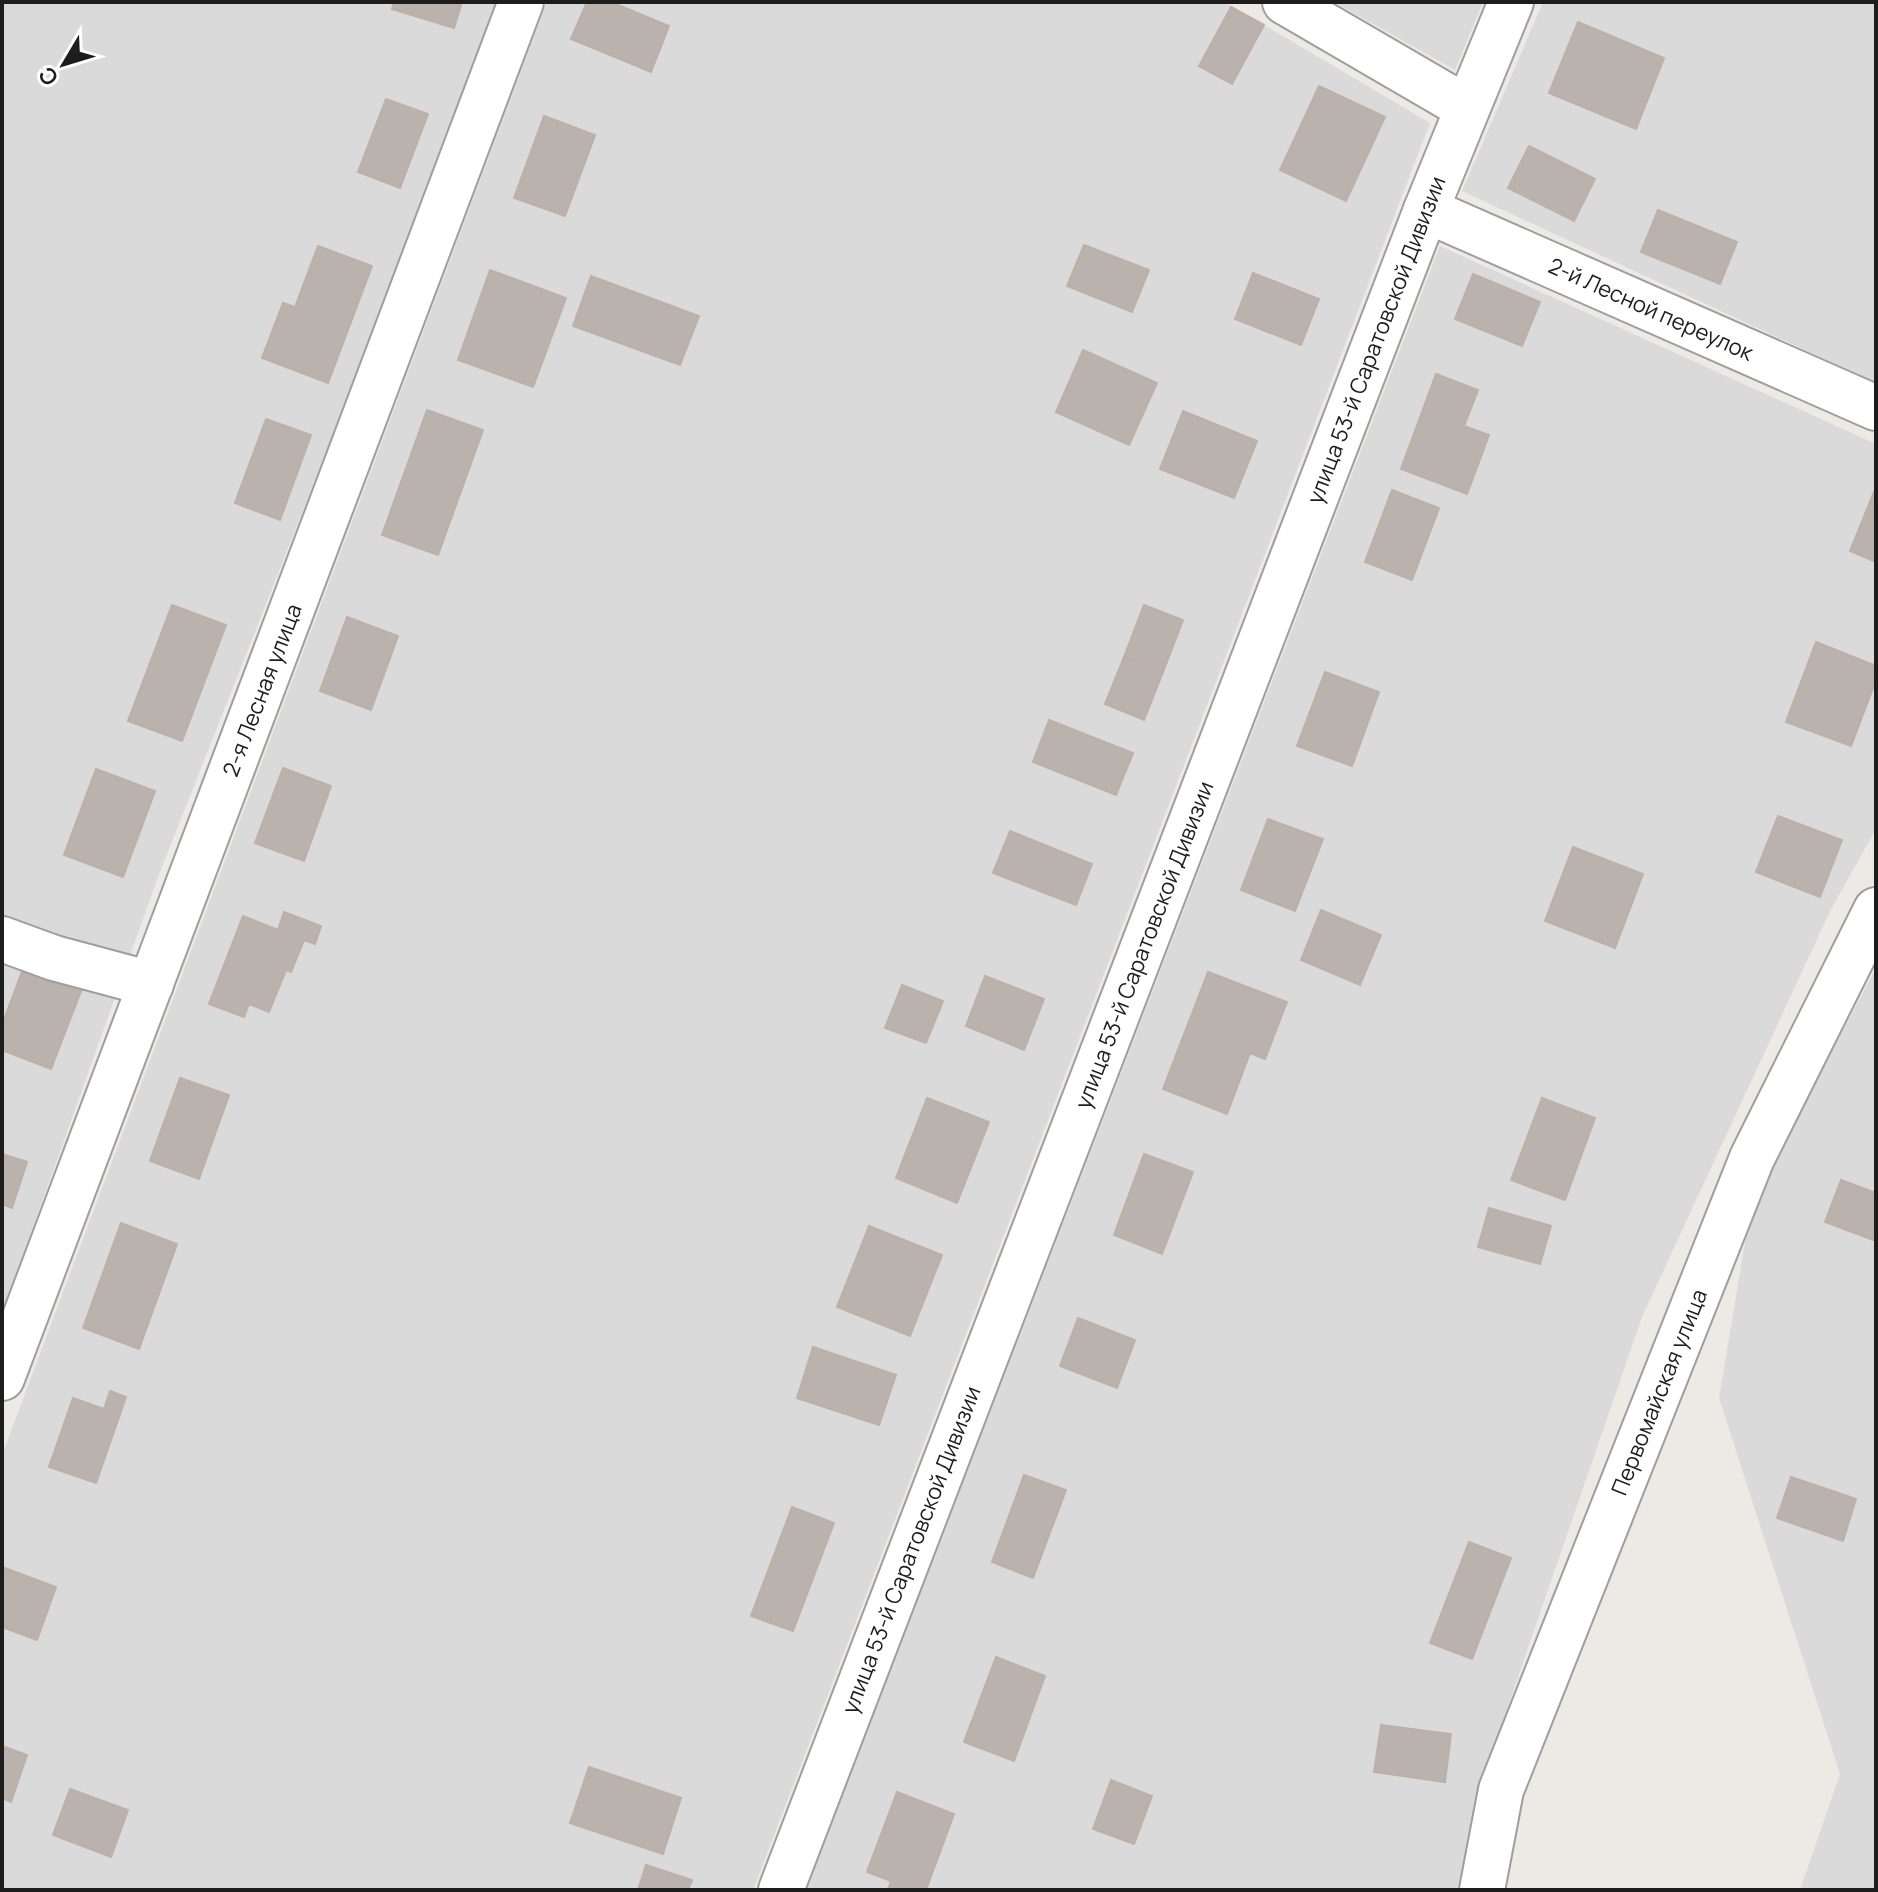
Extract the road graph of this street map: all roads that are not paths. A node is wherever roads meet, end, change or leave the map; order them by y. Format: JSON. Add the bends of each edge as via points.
{"nodes":[{"id":1,"x":521,"y":2,"type":"edge"},
{"id":2,"x":1285,"y":2,"type":"edge"},
{"id":3,"x":1511,"y":2,"type":"edge"},
{"id":4,"x":1467,"y":108,"type":"junction"},
{"id":5,"x":1426,"y":210,"type":"junction"},
{"id":6,"x":1876,"y":408,"type":"edge"},
{"id":7,"x":1876,"y":910,"type":"edge"},
{"id":8,"x":2,"y":939,"type":"edge"},
{"id":9,"x":151,"y":984,"type":"junction"},
{"id":10,"x":2,"y":1378,"type":"edge"},
{"id":11,"x":781,"y":1890,"type":"edge"},
{"id":12,"x":1482,"y":1890,"type":"edge"}],
"edges":[{"from":1,"to":9,"type":"street","name":"2-я Лесная улица"},
{"from":2,"to":4,"type":"street"},
{"from":3,"to":4,"type":"street","name":"улица 53-й Саратовской Дивизии"},
{"from":4,"to":5,"type":"street","name":"улица 53-й Саратовской Дивизии"},
{"from":5,"to":6,"type":"street","name":"2-й Лесной переулок"},
{"from":5,"to":11,"type":"street","name":"улица 53-й Саратовской Дивизии"},
{"from":7,"to":12,"type":"street","name":"Первомайская улица","via":[[1746,1173],[1501,1790]]},
{"from":8,"to":9,"type":"street"},
{"from":9,"to":10,"type":"street","name":"2-я Лесная улица"}]}
